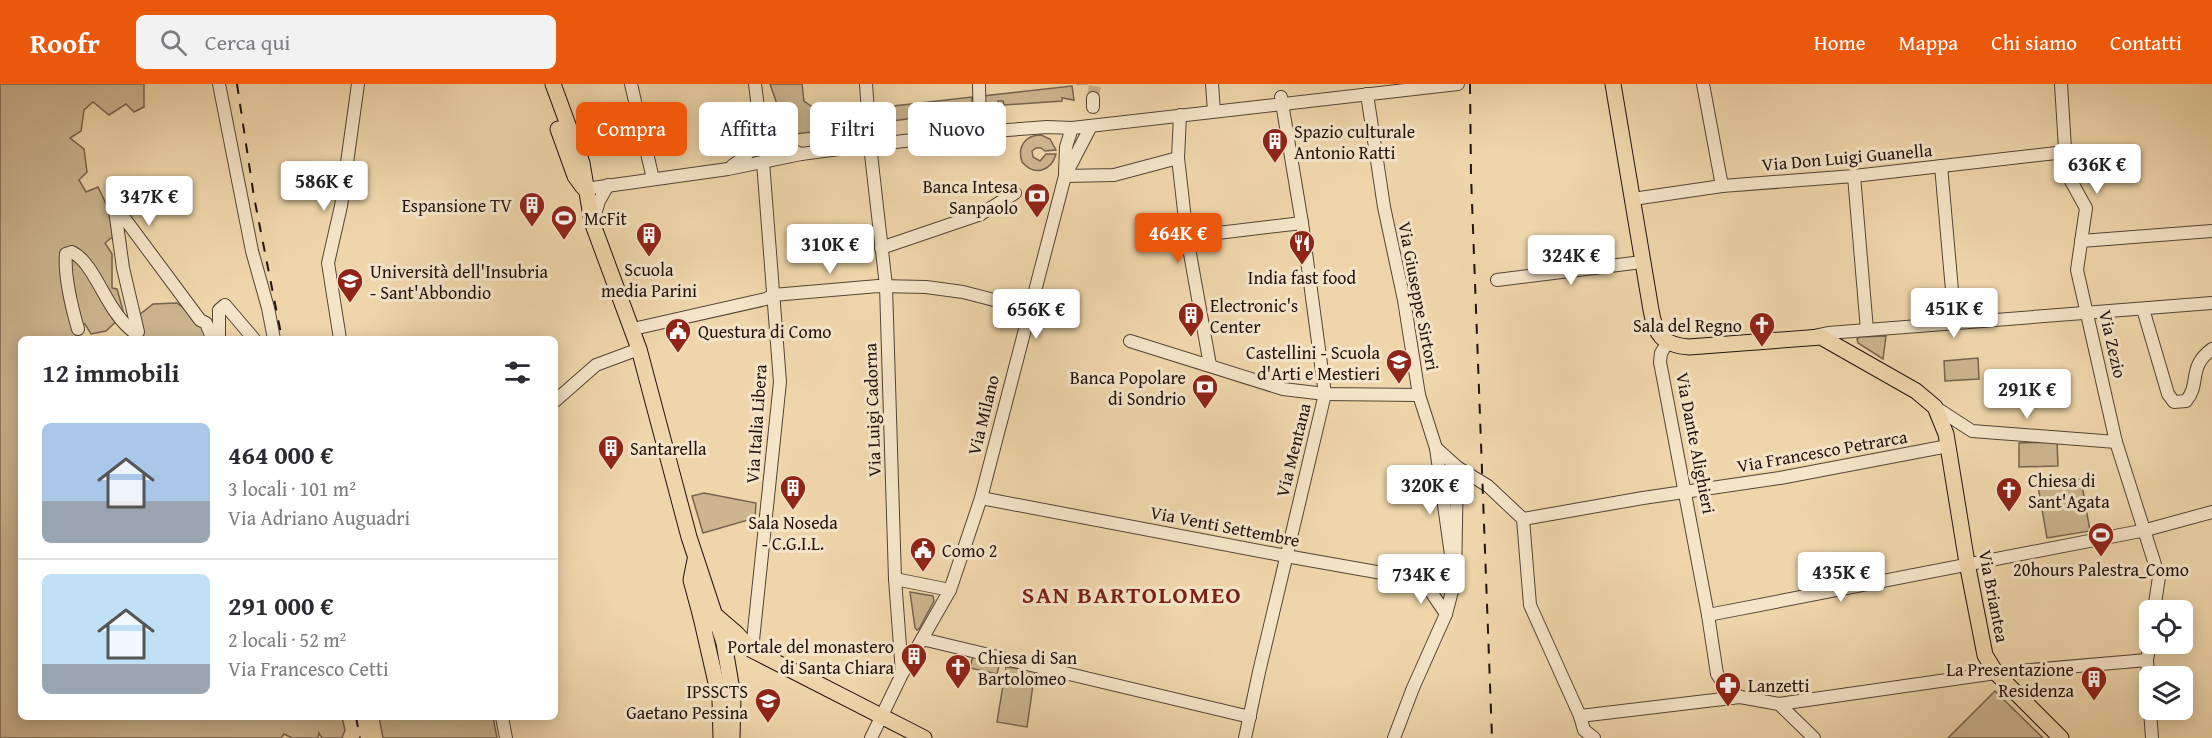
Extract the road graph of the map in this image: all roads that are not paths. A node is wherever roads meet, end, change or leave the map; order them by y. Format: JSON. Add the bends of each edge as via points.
{"nodes":[{"id":1,"x":219,"y":84,"type":"edge"},
{"id":2,"x":358,"y":84,"type":"edge"},
{"id":3,"x":542,"y":84,"type":"edge"},
{"id":4,"x":553,"y":84,"type":"edge"},
{"id":5,"x":631,"y":84,"type":"edge"},
{"id":6,"x":755,"y":84,"type":"edge"},
{"id":7,"x":866,"y":84,"type":"edge"},
{"id":8,"x":979,"y":84,"type":"edge"},
{"id":9,"x":1212,"y":84,"type":"edge"},
{"id":10,"x":1458,"y":84,"type":"edge"},
{"id":11,"x":1613,"y":84,"type":"edge"},
{"id":12,"x":1703,"y":84,"type":"edge"},
{"id":13,"x":2061,"y":84,"type":"edge"},
{"id":14,"x":1367,"y":94,"type":"junction"},
{"id":15,"x":1281,"y":100,"type":"junction"},
{"id":16,"x":757,"y":102,"type":"edge"},
{"id":17,"x":867,"y":102,"type":"edge"},
{"id":18,"x":979,"y":102,"type":"edge"},
{"id":19,"x":1214,"y":111,"type":"junction"},
{"id":20,"x":1180,"y":115,"type":"junction"},
{"id":21,"x":1091,"y":126,"type":"junction"},
{"id":22,"x":1047,"y":127,"type":"junction"},
{"id":23,"x":1072,"y":128,"type":"junction"},
{"id":24,"x":1006,"y":130,"type":"edge"},
{"id":25,"x":1067,"y":144,"type":"junction"},
{"id":26,"x":798,"y":152,"type":"edge"},
{"id":27,"x":2066,"y":152,"type":"junction"},
{"id":28,"x":810,"y":153,"type":"edge"},
{"id":29,"x":801,"y":154,"type":"junction"},
{"id":30,"x":746,"y":156,"type":"edge"},
{"id":31,"x":871,"y":156,"type":"edge"},
{"id":32,"x":1178,"y":158,"type":"junction"},
{"id":33,"x":763,"y":162,"type":"junction"},
{"id":34,"x":1941,"y":166,"type":"junction"},
{"id":35,"x":728,"y":169,"type":"junction"},
{"id":36,"x":1065,"y":176,"type":"junction"},
{"id":37,"x":1854,"y":176,"type":"junction"},
{"id":38,"x":653,"y":179,"type":"junction"},
{"id":39,"x":608,"y":185,"type":"junction"},
{"id":40,"x":1722,"y":186,"type":"junction"},
{"id":41,"x":585,"y":189,"type":"junction"},
{"id":42,"x":1012,"y":195,"type":"dead end"},
{"id":43,"x":1633,"y":199,"type":"junction"},
{"id":44,"x":592,"y":222,"type":"junction"},
{"id":45,"x":1302,"y":222,"type":"junction"},
{"id":46,"x":2212,"y":231,"type":"edge"},
{"id":47,"x":1201,"y":235,"type":"dead end"},
{"id":48,"x":2081,"y":241,"type":"junction"},
{"id":49,"x":880,"y":248,"type":"junction"},
{"id":50,"x":1642,"y":262,"type":"junction"},
{"id":51,"x":1497,"y":280,"type":"dead end"},
{"id":52,"x":886,"y":286,"type":"junction"},
{"id":53,"x":773,"y":295,"type":"junction"},
{"id":54,"x":2212,"y":303,"type":"edge"},
{"id":55,"x":1029,"y":309,"type":"junction"},
{"id":56,"x":2143,"y":309,"type":"junction"},
{"id":57,"x":2088,"y":314,"type":"junction"},
{"id":58,"x":1954,"y":324,"type":"junction"},
{"id":59,"x":78,"y":329,"type":"dead end"},
{"id":60,"x":633,"y":329,"type":"junction"},
{"id":61,"x":1862,"y":330,"type":"junction"},
{"id":62,"x":211,"y":336,"type":"edge"},
{"id":63,"x":219,"y":336,"type":"edge"},
{"id":64,"x":252,"y":336,"type":"edge"},
{"id":65,"x":273,"y":336,"type":"edge"},
{"id":66,"x":340,"y":336,"type":"edge"},
{"id":67,"x":1814,"y":336,"type":"junction"},
{"id":68,"x":1130,"y":341,"type":"dead end"},
{"id":69,"x":1668,"y":342,"type":"junction"},
{"id":70,"x":1841,"y":348,"type":"junction"},
{"id":71,"x":639,"y":349,"type":"junction"},
{"id":72,"x":2212,"y":350,"type":"edge"},
{"id":73,"x":1210,"y":365,"type":"junction"},
{"id":74,"x":1325,"y":394,"type":"junction"},
{"id":75,"x":1419,"y":395,"type":"junction"},
{"id":76,"x":558,"y":398,"type":"edge"},
{"id":77,"x":1935,"y":407,"type":"junction"},
{"id":78,"x":1972,"y":431,"type":"junction"},
{"id":79,"x":1947,"y":440,"type":"junction"},
{"id":80,"x":2116,"y":442,"type":"junction"},
{"id":81,"x":1436,"y":448,"type":"junction"},
{"id":82,"x":1457,"y":467,"type":"junction"},
{"id":83,"x":1685,"y":492,"type":"junction"},
{"id":84,"x":981,"y":498,"type":"junction"},
{"id":85,"x":2212,"y":512,"type":"edge"},
{"id":86,"x":1523,"y":519,"type":"junction"},
{"id":87,"x":2146,"y":530,"type":"junction"},
{"id":88,"x":1286,"y":556,"type":"junction"},
{"id":89,"x":1967,"y":563,"type":"junction"},
{"id":90,"x":895,"y":579,"type":"junction"},
{"id":91,"x":1423,"y":580,"type":"junction"},
{"id":92,"x":1455,"y":580,"type":"junction"},
{"id":93,"x":950,"y":590,"type":"junction"},
{"id":94,"x":2156,"y":600,"type":"edge"},
{"id":95,"x":1446,"y":614,"type":"junction"},
{"id":96,"x":1708,"y":615,"type":"junction"},
{"id":97,"x":708,"y":616,"type":"junction"},
{"id":98,"x":922,"y":639,"type":"junction"},
{"id":99,"x":752,"y":650,"type":"junction"},
{"id":100,"x":2148,"y":654,"type":"edge"},
{"id":101,"x":727,"y":655,"type":"junction"},
{"id":102,"x":2147,"y":660,"type":"junction"},
{"id":103,"x":2147,"y":666,"type":"edge"},
{"id":104,"x":1996,"y":673,"type":"junction"},
{"id":105,"x":902,"y":674,"type":"junction"},
{"id":106,"x":715,"y":675,"type":"junction"},
{"id":107,"x":1740,"y":697,"type":"junction"},
{"id":108,"x":1779,"y":704,"type":"junction"},
{"id":109,"x":882,"y":716,"type":"junction"},
{"id":110,"x":1580,"y":716,"type":"junction"},
{"id":111,"x":1250,"y":717,"type":"junction"},
{"id":112,"x":503,"y":720,"type":"edge"},
{"id":113,"x":2150,"y":720,"type":"edge"},
{"id":114,"x":910,"y":733,"type":"edge"},
{"id":115,"x":506,"y":738,"type":"edge"},
{"id":116,"x":721,"y":738,"type":"edge"},
{"id":117,"x":732,"y":738,"type":"edge"},
{"id":118,"x":871,"y":738,"type":"edge"},
{"id":119,"x":924,"y":738,"type":"edge"},
{"id":120,"x":1245,"y":738,"type":"edge"},
{"id":121,"x":1394,"y":738,"type":"edge"},
{"id":122,"x":1594,"y":738,"type":"edge"},
{"id":123,"x":1814,"y":738,"type":"edge"},
{"id":124,"x":2061,"y":738,"type":"edge"},
{"id":125,"x":2151,"y":738,"type":"edge"}],
"edges":[{"from":1,"to":65,"type":"street","via":[[249,240]]},
{"from":2,"to":66,"type":"street","via":[[341,206],[328,263]]},
{"from":3,"to":41,"type":"main road","via":[[575,176]]},
{"from":4,"to":41,"type":"main road","via":[[585,172]]},
{"from":5,"to":38,"type":"street"},
{"from":6,"to":16,"type":"street"},
{"from":7,"to":17,"type":"street","name":"Via Luigi Cadorna"},
{"from":8,"to":18,"type":"street"},
{"from":9,"to":19,"type":"street"},
{"from":10,"to":14,"type":"street"},
{"from":11,"to":43,"type":"main road"},
{"from":12,"to":40,"type":"street"},
{"from":13,"to":27,"type":"street","name":"Via Zezio"},
{"from":14,"to":15,"type":"street"},
{"from":14,"to":75,"type":"street","name":"Via Giuseppe Sirtori"},
{"from":15,"to":19,"type":"street"},
{"from":15,"to":45,"type":"street","name":"Via Mentana"},
{"from":19,"to":20,"type":"street"},
{"from":20,"to":21,"type":"street"},
{"from":20,"to":32,"type":"street"},
{"from":21,"to":23,"type":"street"},
{"from":21,"to":36,"type":"street","name":"Via Milano"},
{"from":22,"to":23,"type":"street"},
{"from":22,"to":24,"type":"street"},
{"from":22,"to":25,"type":"street"},
{"from":23,"to":25,"type":"street","name":"Via Milano"},
{"from":25,"to":36,"type":"street","name":"Via Milano"},
{"from":26,"to":29,"type":"street"},
{"from":27,"to":34,"type":"street","name":"Via Don Luigi Guanella"},
{"from":27,"to":48,"type":"street","name":"Via Zezio","via":[[2069,176],[2086,208]]},
{"from":28,"to":29,"type":"street"},
{"from":29,"to":33,"type":"street"},
{"from":30,"to":35,"type":"street"},
{"from":31,"to":49,"type":"street","name":"Via Luigi Cadorna"},
{"from":32,"to":36,"type":"street","via":[[1114,175]]},
{"from":32,"to":73,"type":"street","via":[[1186,237]]},
{"from":33,"to":35,"type":"street"},
{"from":33,"to":53,"type":"street","name":"Via Italia Libera"},
{"from":34,"to":37,"type":"street","name":"Via Don Luigi Guanella"},
{"from":34,"to":58,"type":"street"},
{"from":35,"to":38,"type":"street"},
{"from":36,"to":55,"type":"street","name":"Via Milano"},
{"from":37,"to":40,"type":"street","name":"Via Don Luigi Guanella"},
{"from":37,"to":61,"type":"street"},
{"from":38,"to":39,"type":"street"},
{"from":39,"to":41,"type":"street"},
{"from":39,"to":44,"type":"street"},
{"from":40,"to":43,"type":"street","name":"Via Don Luigi Guanella"},
{"from":41,"to":44,"type":"main road"},
{"from":42,"to":49,"type":"street","via":[[981,214]]},
{"from":43,"to":50,"type":"main road"},
{"from":44,"to":60,"type":"main road"},
{"from":45,"to":47,"type":"street"},
{"from":45,"to":74,"type":"street","name":"Via Mentana"},
{"from":46,"to":48,"type":"street"},
{"from":48,"to":57,"type":"street","name":"Via Zezio","via":[[2077,270]]},
{"from":49,"to":52,"type":"street","name":"Via Luigi Cadorna"},
{"from":50,"to":51,"type":"street"},
{"from":50,"to":69,"type":"main road","via":[[1654,327]]},
{"from":52,"to":53,"type":"street"},
{"from":52,"to":55,"type":"street","via":[[963,292]]},
{"from":52,"to":90,"type":"street","name":"Via Luigi Cadorna"},
{"from":53,"to":60,"type":"street"},
{"from":53,"to":99,"type":"street","name":"Via Italia Libera","via":[[780,382]]},
{"from":54,"to":56,"type":"street"},
{"from":55,"to":84,"type":"street","name":"Via Milano"},
{"from":56,"to":57,"type":"street"},
{"from":56,"to":72,"type":"street","via":[[2168,394],[2175,402],[2186,401],[2192,394],[2197,364]]},
{"from":57,"to":58,"type":"street"},
{"from":57,"to":80,"type":"street","name":"Via Zezio"},
{"from":58,"to":61,"type":"street"},
{"from":59,"to":62,"type":"street","via":[[65,263],[66,254],[72,252],[87,264],[124,325],[138,332],[115,210],[206,323]]},
{"from":60,"to":71,"type":"main road"},
{"from":61,"to":67,"type":"street"},
{"from":61,"to":70,"type":"street","via":[[1848,338]]},
{"from":63,"to":64,"type":"street","via":[[219,310],[225,304]]},
{"from":67,"to":69,"type":"main road","via":[[1689,347]]},
{"from":67,"to":70,"type":"main road"},
{"from":68,"to":73,"type":"street"},
{"from":69,"to":83,"type":"street","name":"Via Dante Alighieri","via":[[1660,362]]},
{"from":70,"to":77,"type":"main road","via":[[1916,391]]},
{"from":71,"to":76,"type":"street","via":[[596,365]]},
{"from":71,"to":97,"type":"main road"},
{"from":73,"to":74,"type":"street","via":[[1283,389]]},
{"from":74,"to":75,"type":"street"},
{"from":74,"to":88,"type":"street","name":"Via Mentana"},
{"from":75,"to":81,"type":"street","name":"Via Giuseppe Sirtori"},
{"from":77,"to":78,"type":"street"},
{"from":77,"to":79,"type":"main road","name":"Via Briantea"},
{"from":78,"to":79,"type":"street","name":"Via Francesco Petrarca"},
{"from":78,"to":80,"type":"street","name":"Via Francesco Petrarca"},
{"from":79,"to":83,"type":"street","name":"Via Francesco Petrarca","via":[[1780,478]]},
{"from":79,"to":89,"type":"main road","name":"Via Briantea"},
{"from":80,"to":87,"type":"street","name":"Via Zezio"},
{"from":81,"to":82,"type":"street"},
{"from":81,"to":91,"type":"street","name":"Via Giuseppe Sirtori","via":[[1451,555]]},
{"from":82,"to":86,"type":"street","via":[[1481,481]]},
{"from":82,"to":92,"type":"street"},
{"from":83,"to":86,"type":"street","name":"Via Francesco Petrarca"},
{"from":83,"to":96,"type":"street","name":"Via Dante Alighieri"},
{"from":84,"to":88,"type":"street","name":"Via Venti Settembre"},
{"from":84,"to":93,"type":"street","name":"Via Milano"},
{"from":85,"to":87,"type":"street"},
{"from":86,"to":110,"type":"street","via":[[1530,605]]},
{"from":87,"to":89,"type":"street"},
{"from":87,"to":94,"type":"street","name":"Via Zezio","via":[[2159,578]]},
{"from":88,"to":91,"type":"street","name":"Via Venti Settembre"},
{"from":88,"to":111,"type":"street","name":"Via Mentana"},
{"from":89,"to":96,"type":"street"},
{"from":89,"to":104,"type":"main road","name":"Via Briantea","via":[[1985,655]]},
{"from":90,"to":93,"type":"street"},
{"from":90,"to":105,"type":"street","name":"Via Luigi Cadorna"},
{"from":91,"to":92,"type":"street","name":"Via Venti Settembre"},
{"from":91,"to":95,"type":"street"},
{"from":92,"to":95,"type":"street"},
{"from":93,"to":98,"type":"street","name":"Via Milano"},
{"from":95,"to":121,"type":"street"},
{"from":96,"to":107,"type":"street","name":"Via Dante Alighieri","via":[[1717,674],[1726,688]]},
{"from":97,"to":99,"type":"main road","via":[[737,634]]},
{"from":97,"to":101,"type":"main road"},
{"from":97,"to":106,"type":"main road","via":[[706,645]]},
{"from":98,"to":105,"type":"street","name":"Via Milano"},
{"from":98,"to":111,"type":"street"},
{"from":99,"to":101,"type":"main road"},
{"from":99,"to":109,"type":"main road"},
{"from":100,"to":102,"type":"street"},
{"from":101,"to":106,"type":"main road"},
{"from":101,"to":117,"type":"main road","via":[[733,696]]},
{"from":102,"to":103,"type":"street"},
{"from":102,"to":104,"type":"street"},
{"from":104,"to":108,"type":"street"},
{"from":104,"to":124,"type":"main road","name":"Via Briantea"},
{"from":105,"to":109,"type":"street","name":"Via Milano"},
{"from":106,"to":116,"type":"main road"},
{"from":107,"to":108,"type":"street"},
{"from":107,"to":110,"type":"street"},
{"from":108,"to":123,"type":"street"},
{"from":109,"to":114,"type":"main road"},
{"from":109,"to":118,"type":"street","name":"Via Milano"},
{"from":110,"to":122,"type":"street","via":[[1584,730]]},
{"from":111,"to":120,"type":"street","name":"Via Mentana"},
{"from":112,"to":115,"type":"street"},
{"from":113,"to":125,"type":"street"},
{"from":114,"to":119,"type":"main road"}]}
